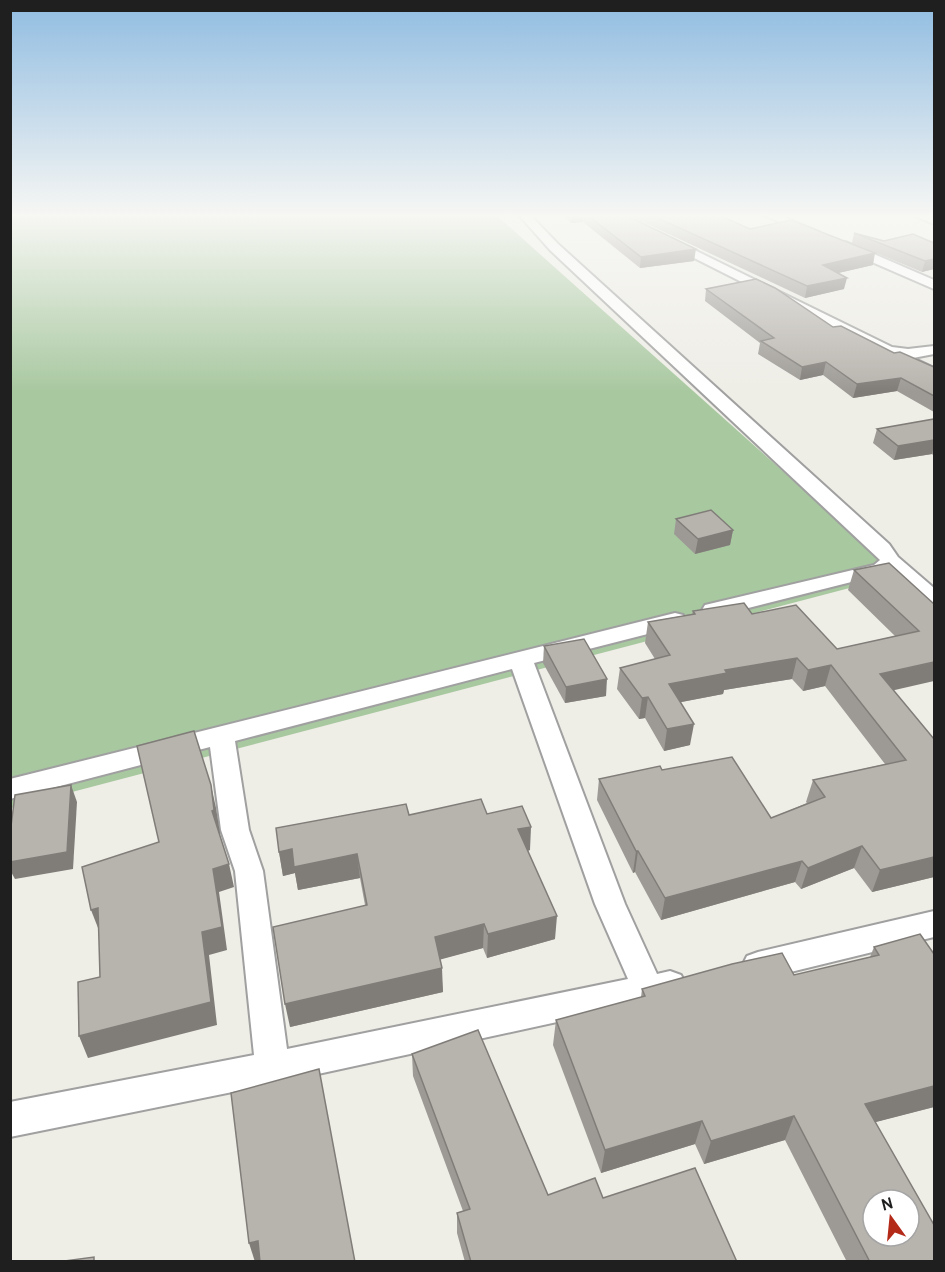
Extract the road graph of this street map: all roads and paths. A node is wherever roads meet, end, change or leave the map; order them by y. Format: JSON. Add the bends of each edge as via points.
{"nodes":[{"id":1,"x":583,"y":273,"type":"edge"},
{"id":2,"x":733,"y":273,"type":"edge"},
{"id":3,"x":907,"y":273,"type":"edge"},
{"id":4,"x":934,"y":285,"type":"edge"},
{"id":5,"x":883,"y":348,"type":"junction"},
{"id":6,"x":934,"y":350,"type":"edge"},
{"id":7,"x":934,"y":374,"type":"edge"},
{"id":8,"x":891,"y":561,"type":"junction"},
{"id":9,"x":934,"y":599,"type":"edge"},
{"id":10,"x":522,"y":661,"type":"junction"},
{"id":11,"x":221,"y":734,"type":"junction"},
{"id":12,"x":10,"y":789,"type":"edge"},
{"id":13,"x":934,"y":924,"type":"edge"},
{"id":14,"x":731,"y":972,"type":"edge"},
{"id":15,"x":700,"y":979,"type":"edge"},
{"id":16,"x":648,"y":989,"type":"junction"},
{"id":17,"x":272,"y":1068,"type":"junction"},
{"id":18,"x":10,"y":1120,"type":"edge"}],
"edges":[{"from":1,"to":8,"type":"street","via":[[882,548]]},
{"from":2,"to":5,"type":"street"},
{"from":3,"to":4,"type":"street"},
{"from":5,"to":6,"type":"street","via":[[908,354]]},
{"from":5,"to":7,"type":"street"},
{"from":8,"to":9,"type":"street"},
{"from":8,"to":10,"type":"street","via":[[881,570]]},
{"from":10,"to":11,"type":"street"},
{"from":10,"to":16,"type":"street","via":[[610,904]]},
{"from":11,"to":12,"type":"street"},
{"from":11,"to":17,"type":"street","via":[[235,831],[249,871]]},
{"from":13,"to":14,"type":"street"},
{"from":15,"to":16,"type":"street"},
{"from":16,"to":17,"type":"street"},
{"from":17,"to":18,"type":"street"}]}
